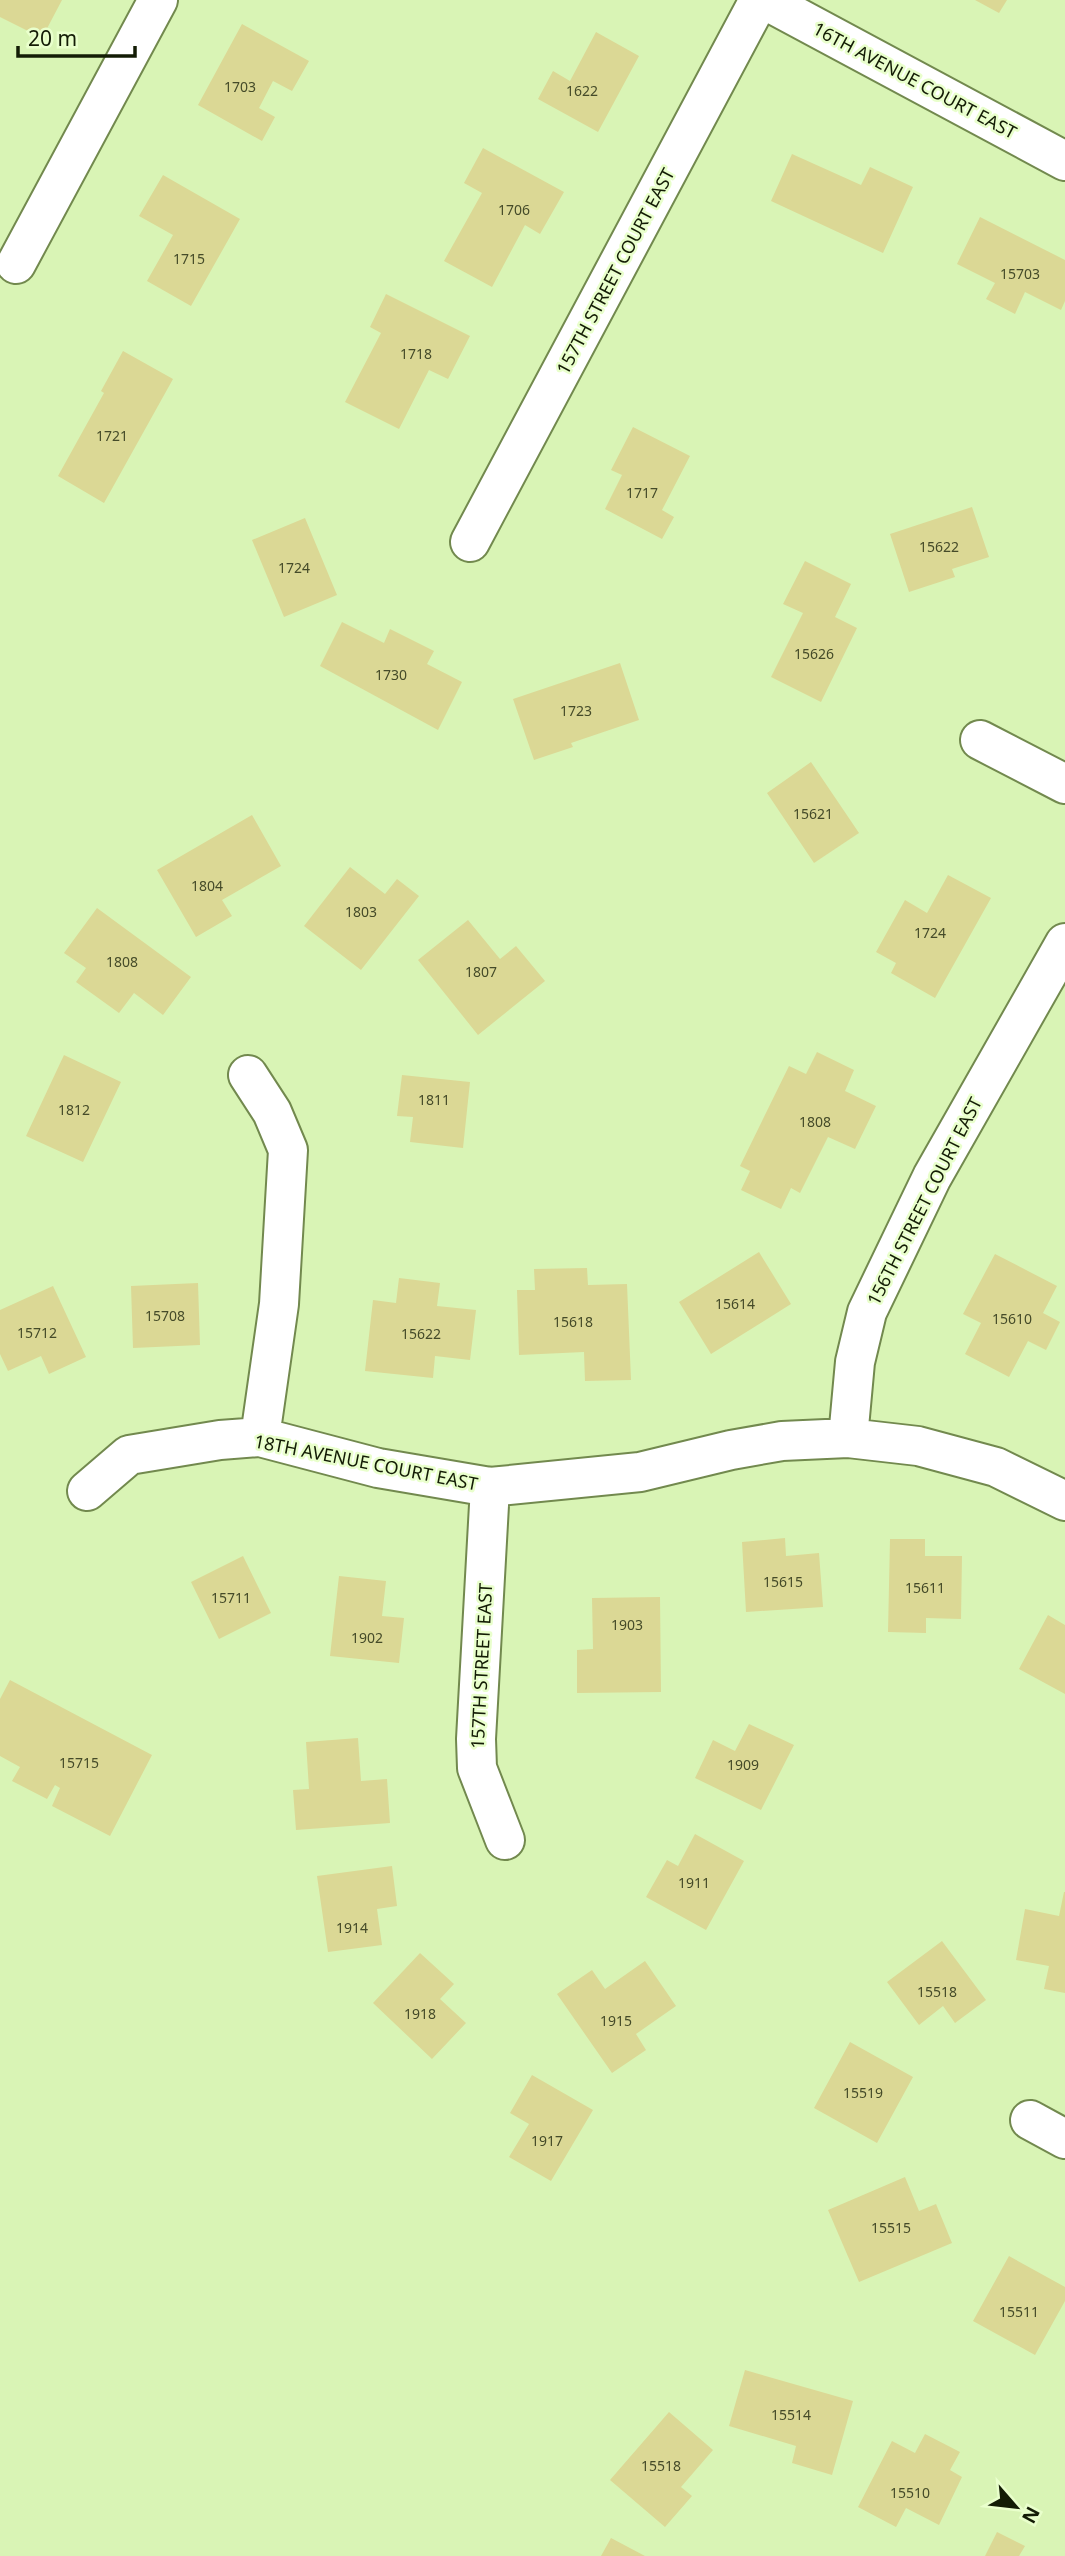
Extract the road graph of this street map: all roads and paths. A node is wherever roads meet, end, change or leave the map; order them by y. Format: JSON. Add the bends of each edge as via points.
{"nodes":[{"id":1,"x":158,"y":0,"type":"edge"},
{"id":2,"x":760,"y":0,"type":"edge"},
{"id":3,"x":765,"y":0,"type":"edge"},
{"id":4,"x":1065,"y":161,"type":"edge"},
{"id":5,"x":16,"y":264,"type":"dead end"},
{"id":6,"x":470,"y":542,"type":"dead end"},
{"id":7,"x":980,"y":740,"type":"dead end"},
{"id":8,"x":1065,"y":784,"type":"edge"},
{"id":9,"x":1065,"y":943,"type":"edge"},
{"id":10,"x":248,"y":1076,"type":"dead end"},
{"id":11,"x":260,"y":1437,"type":"junction"},
{"id":12,"x":848,"y":1438,"type":"junction"},
{"id":13,"x":490,"y":1487,"type":"junction"},
{"id":14,"x":87,"y":1491,"type":"dead end"},
{"id":15,"x":1065,"y":1501,"type":"edge"},
{"id":16,"x":505,"y":1840,"type":"dead end"},
{"id":17,"x":1030,"y":2120,"type":"dead end"},
{"id":18,"x":1065,"y":2139,"type":"edge"}],
"edges":[{"from":1,"to":5,"type":"street"},
{"from":2,"to":6,"type":"street","name":"157TH STREET COURT EAST"},
{"from":3,"to":4,"type":"street","name":"16TH AVENUE COURT EAST"},
{"from":7,"to":8,"type":"street"},
{"from":9,"to":12,"type":"street","name":"156TH STREET COURT EAST","via":[[932,1177],[867,1312],[855,1362]]},
{"from":10,"to":11,"type":"street","via":[[272,1112],[288,1150],[279,1304]]},
{"from":11,"to":13,"type":"street","name":"18TH AVENUE COURT EAST","via":[[378,1468]]},
{"from":11,"to":14,"type":"street","name":"18TH AVENUE COURT EAST","via":[[129,1455]]},
{"from":12,"to":13,"type":"street","name":"18TH AVENUE COURT EAST","via":[[782,1441],[640,1472]]},
{"from":12,"to":15,"type":"street","name":"18TH AVENUE COURT EAST","via":[[918,1446],[996,1467]]},
{"from":13,"to":16,"type":"street","name":"157TH STREET EAST","via":[[477,1768]]},
{"from":17,"to":18,"type":"street"}]}
